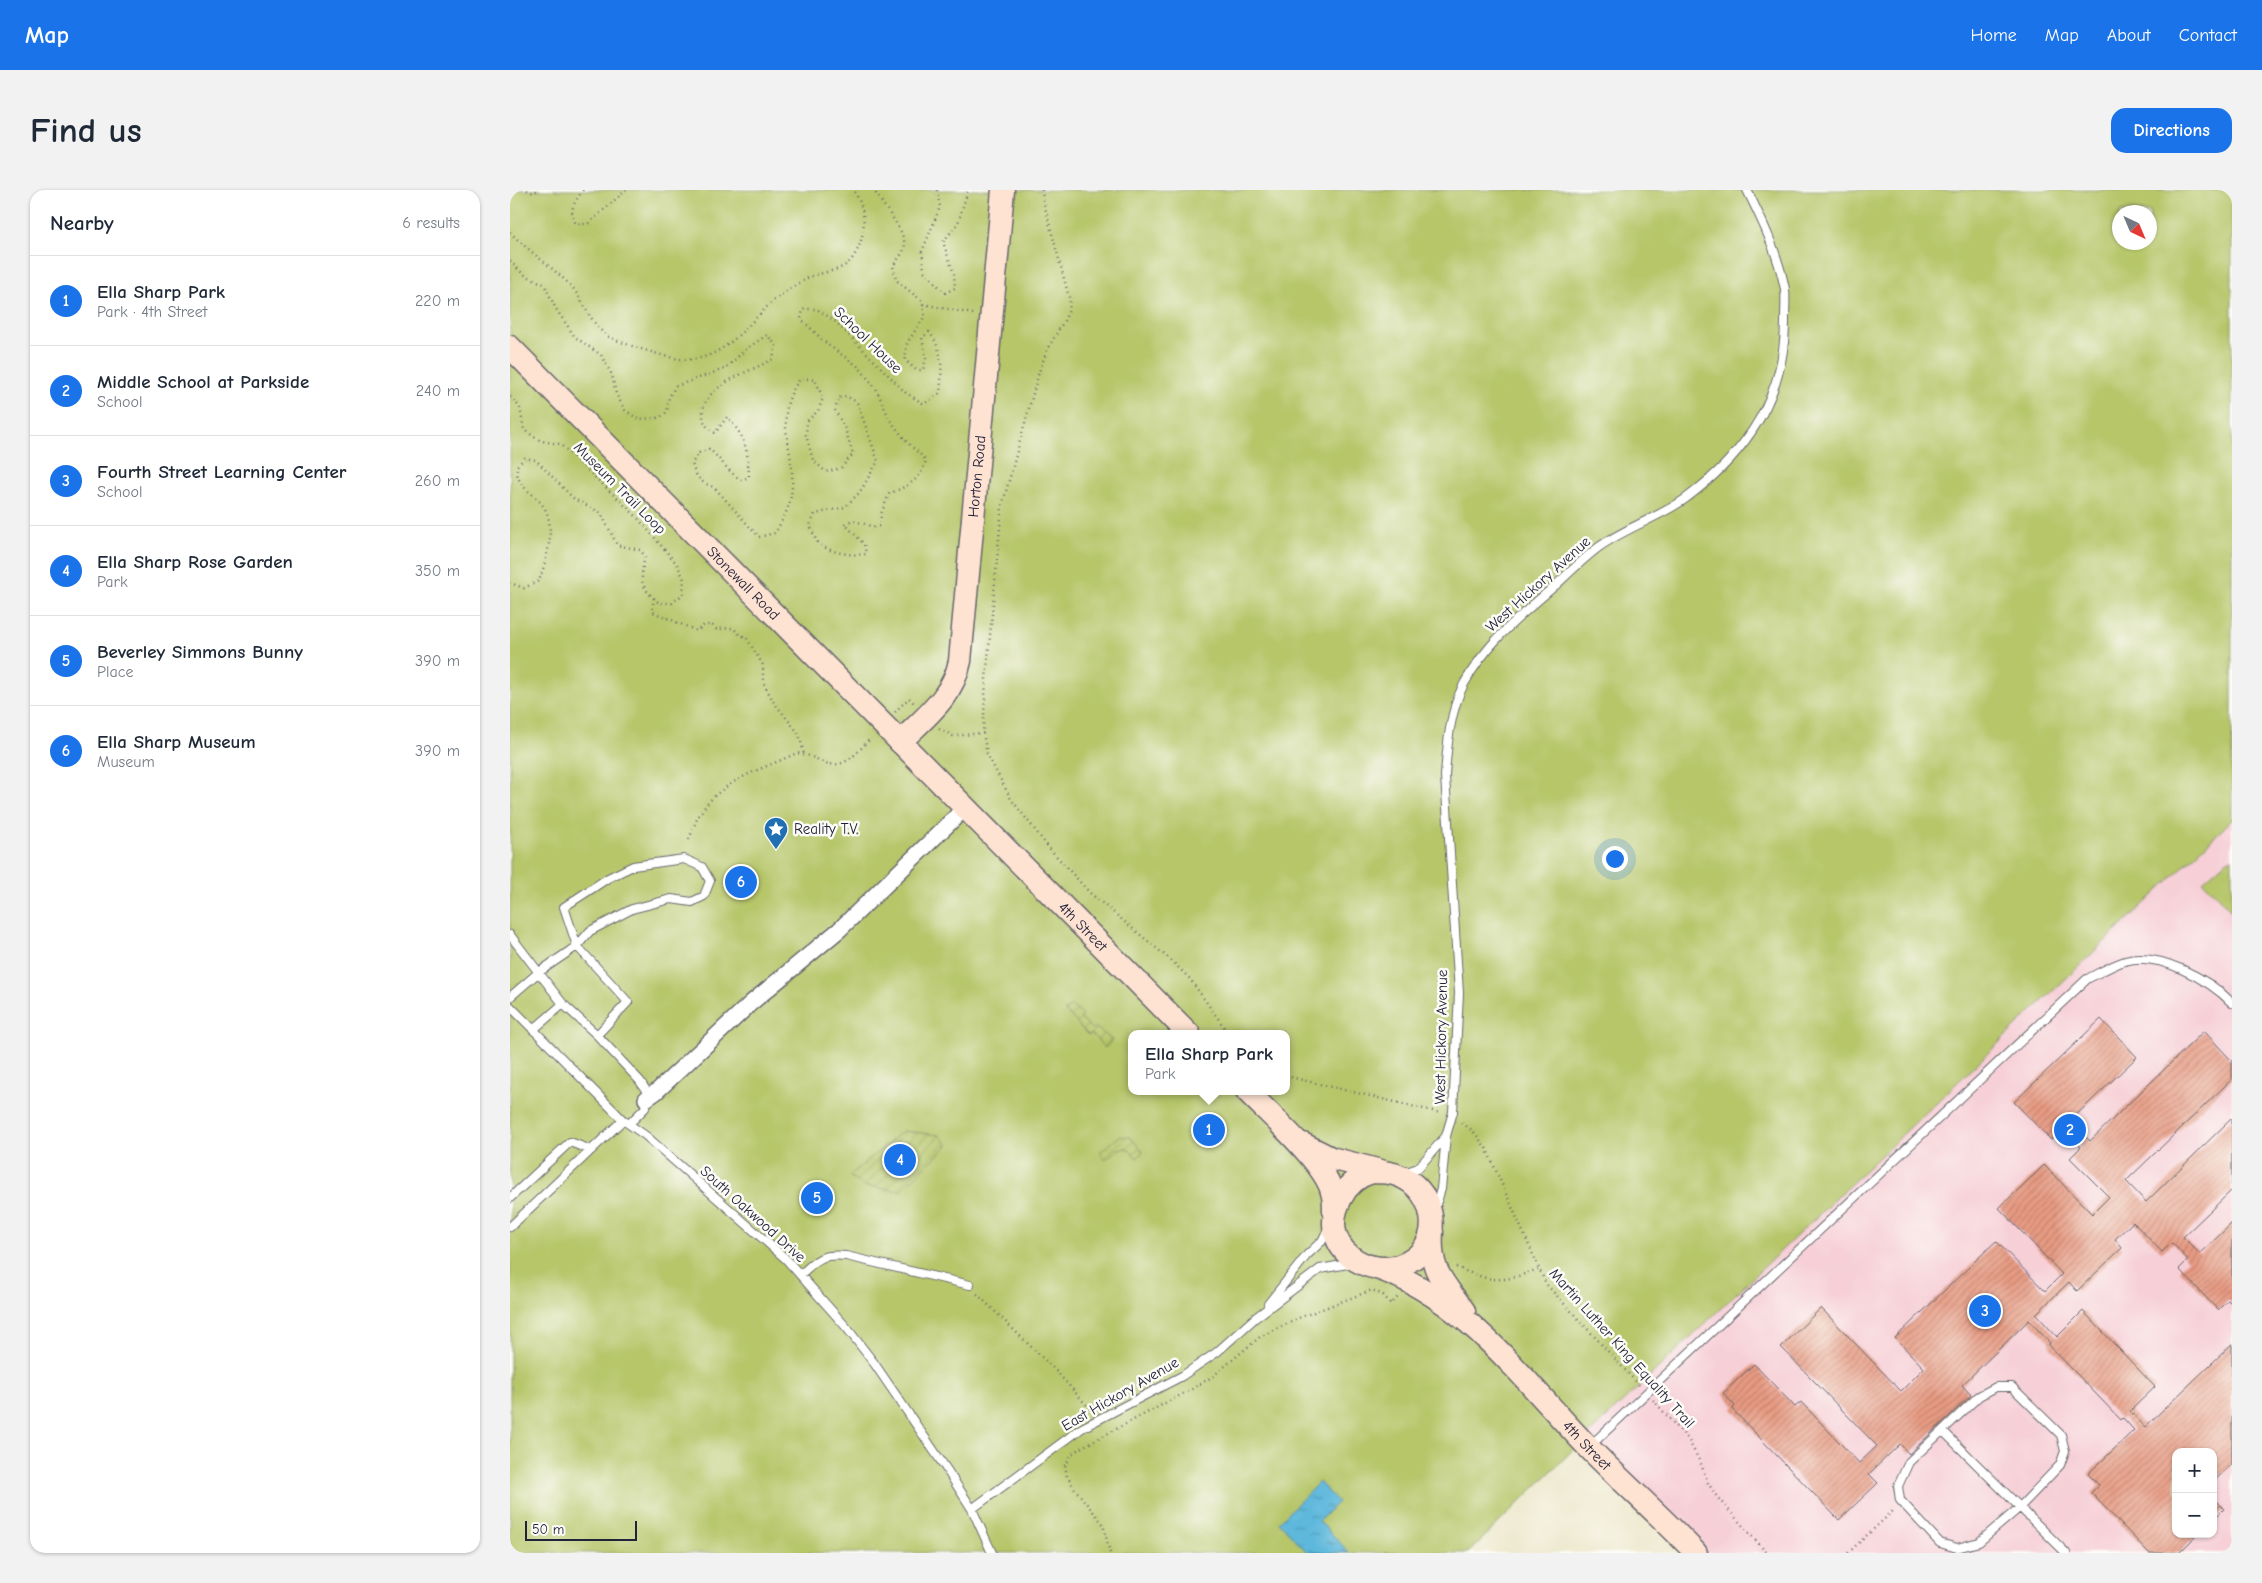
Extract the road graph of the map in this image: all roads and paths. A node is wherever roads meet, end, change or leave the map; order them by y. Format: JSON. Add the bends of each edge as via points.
{"nodes":[{"id":1,"x":527,"y":190,"type":"edge"},
{"id":2,"x":538,"y":190,"type":"edge"},
{"id":3,"x":583,"y":190,"type":"edge"},
{"id":4,"x":626,"y":190,"type":"edge"},
{"id":5,"x":852,"y":190,"type":"edge"},
{"id":6,"x":874,"y":190,"type":"edge"},
{"id":7,"x":937,"y":190,"type":"edge"},
{"id":8,"x":968,"y":190,"type":"edge"},
{"id":9,"x":1003,"y":190,"type":"edge"},
{"id":10,"x":1042,"y":190,"type":"edge"},
{"id":11,"x":1747,"y":190,"type":"edge"},
{"id":12,"x":510,"y":232,"type":"edge"},
{"id":13,"x":510,"y":261,"type":"edge"},
{"id":14,"x":923,"y":304,"type":"junction"},
{"id":15,"x":992,"y":317,"type":"junction"},
{"id":16,"x":510,"y":347,"type":"edge"},
{"id":17,"x":510,"y":397,"type":"edge"},
{"id":18,"x":510,"y":583,"type":"edge"},
{"id":19,"x":654,"y":598,"type":"junction"},
{"id":20,"x":926,"y":716,"type":"junction"},
{"id":21,"x":883,"y":725,"type":"junction"},
{"id":22,"x":983,"y":733,"type":"junction"},
{"id":23,"x":900,"y":742,"type":"junction"},
{"id":24,"x":804,"y":754,"type":"junction"},
{"id":25,"x":971,"y":814,"type":"junction"},
{"id":26,"x":689,"y":839,"type":"dead end"},
{"id":27,"x":510,"y":935,"type":"edge"},
{"id":28,"x":577,"y":946,"type":"junction"},
{"id":29,"x":539,"y":972,"type":"junction"},
{"id":30,"x":510,"y":997,"type":"edge"},
{"id":31,"x":2232,"y":1003,"type":"edge"},
{"id":32,"x":563,"y":1004,"type":"junction"},
{"id":33,"x":510,"y":1006,"type":"edge"},
{"id":34,"x":533,"y":1030,"type":"junction"},
{"id":35,"x":1185,"y":1030,"type":"edge"},
{"id":36,"x":1226,"y":1030,"type":"edge"},
{"id":37,"x":597,"y":1035,"type":"junction"},
{"id":38,"x":1290,"y":1077,"type":"edge"},
{"id":39,"x":1251,"y":1095,"type":"edge"},
{"id":40,"x":646,"y":1100,"type":"junction"},
{"id":41,"x":1443,"y":1114,"type":"dead end"},
{"id":42,"x":626,"y":1122,"type":"junction"},
{"id":43,"x":1462,"y":1123,"type":"dead end"},
{"id":44,"x":1292,"y":1136,"type":"junction"},
{"id":45,"x":1446,"y":1136,"type":"junction"},
{"id":46,"x":591,"y":1150,"type":"junction"},
{"id":47,"x":1392,"y":1173,"type":"junction"},
{"id":48,"x":510,"y":1198,"type":"edge"},
{"id":49,"x":1333,"y":1215,"type":"junction"},
{"id":50,"x":1432,"y":1225,"type":"junction"},
{"id":51,"x":510,"y":1227,"type":"edge"},
{"id":52,"x":1368,"y":1265,"type":"junction"},
{"id":53,"x":800,"y":1275,"type":"junction"},
{"id":54,"x":970,"y":1285,"type":"dead end"},
{"id":55,"x":978,"y":1294,"type":"dead end"},
{"id":56,"x":1391,"y":1304,"type":"dead end"},
{"id":57,"x":1255,"y":1318,"type":"junction"},
{"id":58,"x":1482,"y":1335,"type":"junction"},
{"id":59,"x":1647,"y":1393,"type":"junction"},
{"id":60,"x":1092,"y":1410,"type":"dead end"},
{"id":61,"x":1108,"y":1428,"type":"dead end"},
{"id":62,"x":1110,"y":1432,"type":"junction"},
{"id":63,"x":1943,"y":1432,"type":"junction"},
{"id":64,"x":1589,"y":1448,"type":"junction"},
{"id":65,"x":1902,"y":1503,"type":"junction"},
{"id":66,"x":2018,"y":1508,"type":"junction"},
{"id":67,"x":972,"y":1509,"type":"junction"},
{"id":68,"x":992,"y":1553,"type":"edge"},
{"id":69,"x":1110,"y":1553,"type":"edge"},
{"id":70,"x":1696,"y":1553,"type":"edge"},
{"id":71,"x":1767,"y":1553,"type":"edge"},
{"id":72,"x":1848,"y":1553,"type":"edge"},
{"id":73,"x":2066,"y":1553,"type":"edge"}],
"edges":[{"from":1,"to":2,"type":"path","via":[[533,193]]},
{"from":3,"to":4,"type":"path","via":[[572,206],[571,216],[576,224],[588,224]]},
{"from":5,"to":12,"type":"path","via":[[860,200],[864,224],[850,262],[808,278],[774,301],[724,350],[705,357],[680,359],[622,343],[606,335],[590,317],[573,288]]},
{"from":6,"to":14,"type":"path","via":[[903,234],[904,249],[893,266],[896,280]]},
{"from":7,"to":8,"type":"path","via":[[940,207],[922,252],[924,271],[945,293],[955,288],[954,274],[943,242],[958,223]]},
{"from":9,"to":15,"type":"street","name":"Horton Road"},
{"from":10,"to":22,"type":"path","via":[[1070,301],[1069,310],[1039,372],[1002,506]]},
{"from":11,"to":45,"type":"lane","name":"West Hickory Avenue","via":[[1775,251],[1785,290],[1781,365],[1769,403],[1750,436],[1729,460],[1684,500],[1600,547],[1506,628],[1477,664],[1457,704],[1447,746],[1445,776],[1459,993],[1453,1112]]},
{"from":13,"to":14,"type":"path","name":"School House","via":[[523,274],[544,284],[575,337],[601,355],[625,410],[638,420],[659,418],[667,412],[669,396],[676,386],[724,369],[767,335],[776,346],[773,359],[731,378],[711,394],[702,408],[708,429],[715,433],[727,417],[736,426],[748,450],[749,477],[741,480],[731,474],[709,449],[699,453],[692,463],[694,474],[704,484],[714,486],[759,537],[775,533],[787,513],[793,486],[785,423],[791,391],[801,378],[815,380],[823,398],[818,411],[807,421],[806,435],[813,460],[826,472],[841,468],[853,454],[835,410],[838,398],[846,396],[857,402],[878,461],[860,492],[845,507],[815,514],[810,525],[817,542],[827,549],[854,556],[866,554],[864,544],[845,524],[852,520],[874,528],[880,526],[889,494],[912,483],[922,472],[926,460],[890,420],[876,389],[859,367],[828,345],[801,319],[803,309],[817,309],[836,322],[906,393],[924,404],[940,393],[942,365],[936,341],[929,332],[922,338],[926,358],[923,370],[916,370],[905,360],[907,343],[925,316]]},
{"from":14,"to":15,"type":"path"},
{"from":15,"to":20,"type":"street","name":"Horton Road","via":[[960,661],[958,673],[946,695]]},
{"from":16,"to":21,"type":"street","name":"Stonewall Road"},
{"from":17,"to":19,"type":"path","name":"Museum Trail Loop","via":[[520,407],[524,430],[540,441],[560,444],[636,516],[677,564],[684,579],[683,594],[672,603],[659,603]]},
{"from":18,"to":19,"type":"path","name":"Museum Trail Loop","via":[[524,588],[539,581],[548,555],[546,510],[516,476],[517,466],[525,458],[536,460],[574,500],[601,513],[618,545],[640,550],[645,556],[641,576],[644,589]]},
{"from":19,"to":24,"type":"path","via":[[653,612],[688,628],[698,631],[704,624],[716,629],[733,628],[746,637],[763,664],[763,682],[769,695],[799,734]]},
{"from":20,"to":21,"type":"path","via":[[909,698]]},
{"from":20,"to":22,"type":"path","via":[[940,730],[953,736]]},
{"from":20,"to":23,"type":"street","name":"Horton Road"},
{"from":21,"to":23,"type":"street","name":"Stonewall Road"},
{"from":21,"to":24,"type":"path","via":[[848,762],[832,766]]},
{"from":22,"to":36,"type":"path","via":[[998,777],[1049,848],[1090,893],[1179,968]]},
{"from":23,"to":25,"type":"street","name":"Stonewall Road"},
{"from":24,"to":26,"type":"path","via":[[797,753],[729,784],[700,814]]},
{"from":25,"to":35,"type":"street","name":"4th Street"},
{"from":25,"to":40,"type":"street","via":[[751,1004]]},
{"from":27,"to":29,"type":"lane"},
{"from":28,"to":28,"type":"lane","via":[[590,931],[632,909],[671,899],[692,902],[704,896],[710,881],[702,867],[684,859],[633,866],[608,878],[564,907]]},
{"from":28,"to":29,"type":"lane"},
{"from":28,"to":37,"type":"lane","via":[[628,1002]]},
{"from":29,"to":30,"type":"lane"},
{"from":29,"to":32,"type":"lane"},
{"from":31,"to":59,"type":"lane","via":[[2185,970],[2141,960],[2126,961],[2086,979]]},
{"from":32,"to":34,"type":"lane"},
{"from":32,"to":37,"type":"lane"},
{"from":33,"to":34,"type":"lane","name":"South Oakwood Drive"},
{"from":34,"to":42,"type":"lane","name":"South Oakwood Drive"},
{"from":37,"to":40,"type":"lane","via":[[640,1081],[647,1092]]},
{"from":38,"to":41,"type":"path"},
{"from":39,"to":44,"type":"street"},
{"from":40,"to":42,"type":"lane","via":[[645,1108]]},
{"from":42,"to":46,"type":"lane"},
{"from":42,"to":53,"type":"lane","name":"South Oakwood Drive","via":[[762,1237]]},
{"from":43,"to":59,"type":"path","name":"Martin Luther King Equality Trail","via":[[1486,1148],[1546,1284]]},
{"from":44,"to":47,"type":"street","via":[[1332,1158]]},
{"from":44,"to":49,"type":"street","via":[[1326,1177],[1332,1192]]},
{"from":45,"to":47,"type":"lane","name":"West Hickory Avenue","via":[[1418,1168]]},
{"from":45,"to":50,"type":"lane","name":"West Hickory Avenue","via":[[1441,1189]]},
{"from":46,"to":48,"type":"lane","via":[[570,1142]]},
{"from":46,"to":51,"type":"lane"},
{"from":47,"to":49,"type":"street","via":[[1363,1175],[1351,1183],[1343,1192]]},
{"from":47,"to":50,"type":"street","via":[[1420,1190],[1428,1204]]},
{"from":49,"to":52,"type":"street","via":[[1334,1233],[1340,1245],[1352,1258]]},
{"from":49,"to":57,"type":"lane","name":"East Hickory Avenue","via":[[1322,1241]]},
{"from":50,"to":52,"type":"street","via":[[1425,1246],[1410,1261],[1396,1267]]},
{"from":50,"to":58,"type":"street","name":"4th Street","via":[[1431,1249],[1435,1269]]},
{"from":52,"to":57,"type":"lane","name":"East Hickory Avenue","via":[[1340,1264],[1320,1269]]},
{"from":52,"to":58,"type":"street","name":"4th Street","via":[[1404,1278],[1443,1302]]},
{"from":53,"to":54,"type":"lane","via":[[828,1254]]},
{"from":53,"to":67,"type":"lane","name":"South Oakwood Drive","via":[[869,1356]]},
{"from":55,"to":60,"type":"path"},
{"from":56,"to":62,"type":"path","via":[[1372,1290],[1301,1317],[1260,1337],[1194,1388]]},
{"from":57,"to":67,"type":"lane","name":"East Hickory Avenue","via":[[1217,1352],[1182,1376],[1082,1428]]},
{"from":58,"to":64,"type":"street","name":"4th Street"},
{"from":59,"to":64,"type":"lane"},
{"from":59,"to":71,"type":"path","name":"Martin Luther King Equality Trail","via":[[1688,1439],[1718,1497]]},
{"from":61,"to":62,"type":"path"},
{"from":62,"to":69,"type":"path","via":[[1072,1454],[1065,1466],[1075,1489],[1103,1524]]},
{"from":63,"to":65,"type":"lane","via":[[1909,1462],[1898,1486]]},
{"from":63,"to":66,"type":"lane"},
{"from":63,"to":66,"type":"lane","via":[[1978,1396],[1996,1387],[2012,1387],[2061,1435],[2065,1451],[2060,1465]]},
{"from":64,"to":70,"type":"street","name":"4th Street"},
{"from":65,"to":66,"type":"lane","via":[[1940,1543],[1957,1548],[1979,1542]]},
{"from":65,"to":72,"type":"path"},
{"from":66,"to":73,"type":"lane"},
{"from":67,"to":68,"type":"lane","name":"South Oakwood Drive"}]}
